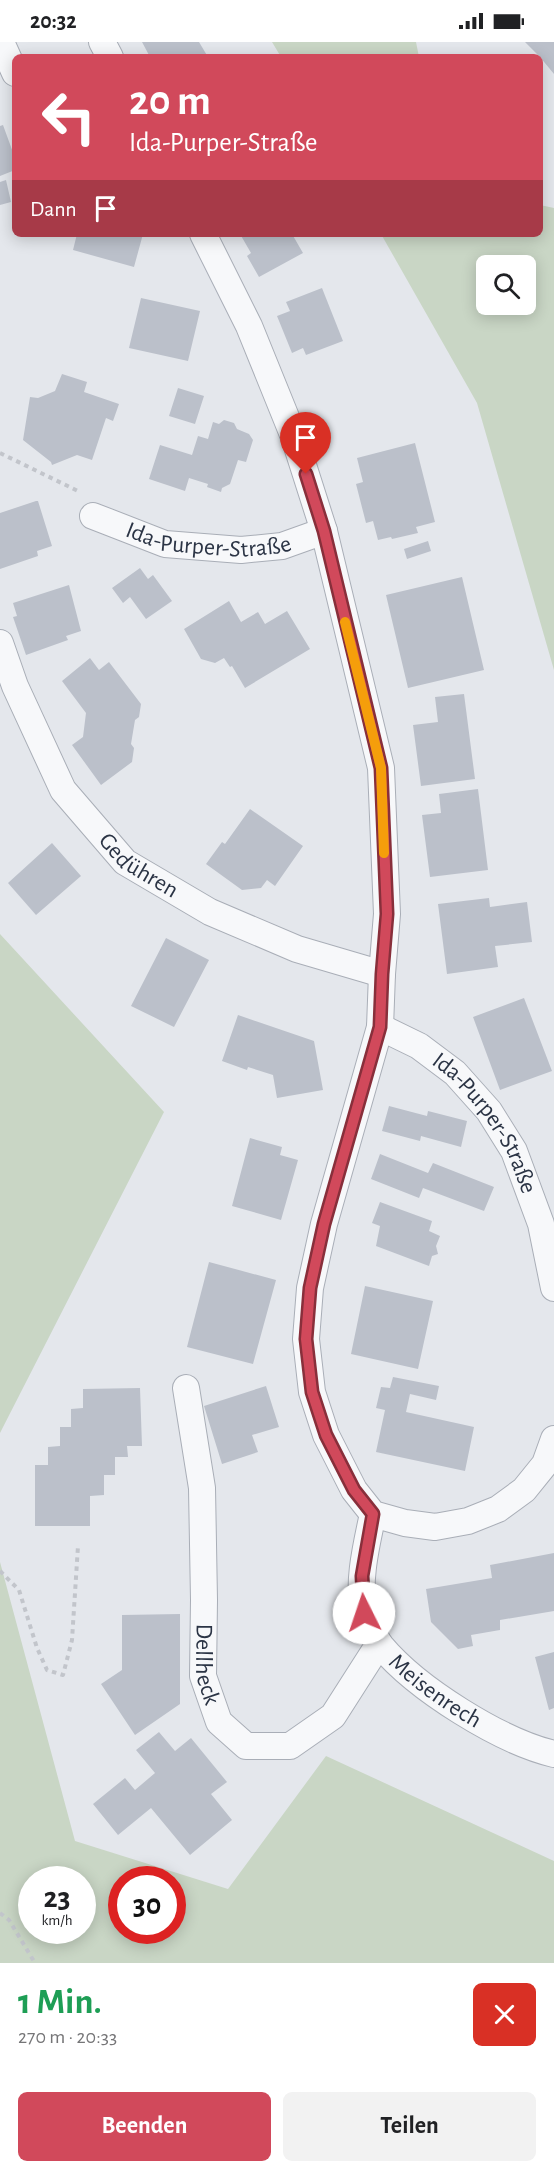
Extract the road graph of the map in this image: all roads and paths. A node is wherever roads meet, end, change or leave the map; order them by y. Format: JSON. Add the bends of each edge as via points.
{"nodes":[{"id":1,"x":1,"y":42,"type":"edge"},
{"id":2,"x":12,"y":66,"type":"edge"},
{"id":3,"x":204,"y":237,"type":"edge"},
{"id":4,"x":0,"y":453,"type":"edge"},
{"id":5,"x":93,"y":516,"type":"joint"},
{"id":6,"x":324,"y":531,"type":"junction"},
{"id":7,"x":0,"y":643,"type":"edge"},
{"id":8,"x":382,"y":974,"type":"junction"},
{"id":9,"x":380,"y":1027,"type":"junction"},
{"id":10,"x":554,"y":1288,"type":"edge"},
{"id":11,"x":186,"y":1388,"type":"dead end"},
{"id":12,"x":554,"y":1439,"type":"edge"},
{"id":13,"x":373,"y":1514,"type":"junction"},
{"id":14,"x":78,"y":1546,"type":"dead end"},
{"id":15,"x":0,"y":1571,"type":"edge"},
{"id":16,"x":379,"y":1644,"type":"junction"},
{"id":17,"x":554,"y":1754,"type":"edge"},
{"id":18,"x":0,"y":1912,"type":"edge"},
{"id":19,"x":34,"y":1963,"type":"edge"}],
"edges":[{"from":1,"to":2,"type":"street"},
{"from":3,"to":6,"type":"street","name":"Ida-Purper-Straße","via":[[249,326],[294,437]]},
{"from":4,"to":5,"type":"path","via":[[81,492]]},
{"from":5,"to":6,"type":"street","name":"Ida-Purper-Straße","via":[[165,544],[241,550],[282,546]]},
{"from":6,"to":8,"type":"street","name":"Ida-Purper-Straße","via":[[381,768],[387,914]]},
{"from":7,"to":8,"type":"street","name":"Gedühren","via":[[15,686],[63,790],[125,862],[210,912],[297,949]]},
{"from":8,"to":9,"type":"street","name":"Ida-Purper-Straße"},
{"from":9,"to":10,"type":"street","name":"Ida-Purper-Straße","via":[[419,1046],[455,1073],[489,1111],[514,1151],[537,1214]]},
{"from":9,"to":13,"type":"street","name":"Ida-Purper-Straße","via":[[324,1224],[310,1288],[306,1339],[312,1392],[326,1435],[354,1490]]},
{"from":11,"to":16,"type":"street","name":"Dellheck","via":[[202,1488],[203,1676],[219,1722],[246,1746],[290,1746],[333,1716]]},
{"from":12,"to":13,"type":"street","via":[[545,1464],[524,1490],[498,1509],[468,1521],[435,1527]]},
{"from":13,"to":16,"type":"street","name":"Meisenrech","via":[[362,1576],[364,1613]]},
{"from":14,"to":15,"type":"path","via":[[72,1640],[63,1675],[46,1670],[19,1590]]},
{"from":16,"to":17,"type":"street","name":"Meisenrech","via":[[448,1704],[495,1730]]},
{"from":18,"to":19,"type":"path","via":[[9,1920]]}]}
